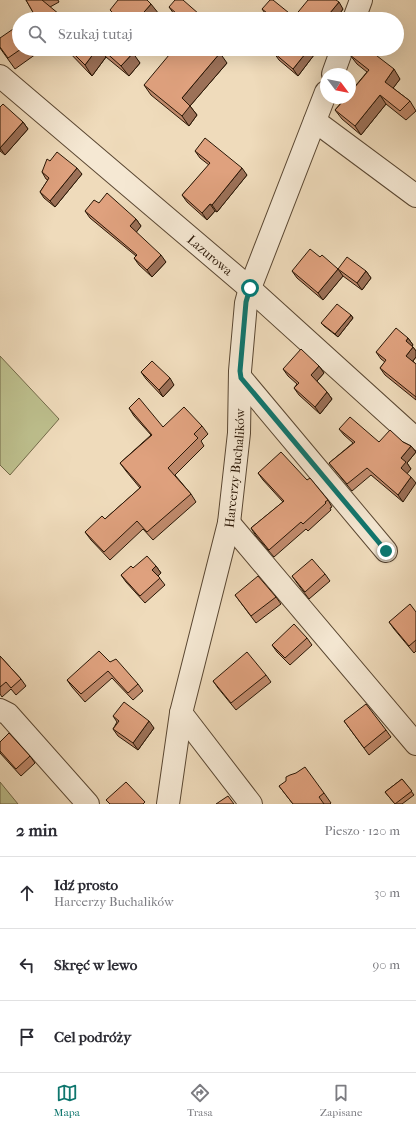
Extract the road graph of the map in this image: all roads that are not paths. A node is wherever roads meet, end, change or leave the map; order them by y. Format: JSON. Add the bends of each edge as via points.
{"nodes":[{"id":1,"x":361,"y":0,"type":"edge"},
{"id":2,"x":357,"y":12,"type":"edge"},
{"id":3,"x":339,"y":56,"type":"edge"},
{"id":4,"x":335,"y":68,"type":"edge"},
{"id":5,"x":0,"y":76,"type":"edge"},
{"id":6,"x":321,"y":104,"type":"edge"},
{"id":7,"x":315,"y":121,"type":"junction"},
{"id":8,"x":416,"y":196,"type":"edge"},
{"id":9,"x":250,"y":288,"type":"junction"},
{"id":10,"x":241,"y":378,"type":"junction"},
{"id":11,"x":416,"y":439,"type":"edge"},
{"id":12,"x":229,"y":523,"type":"junction"},
{"id":13,"x":386,"y":551,"type":"dead end"},
{"id":14,"x":0,"y":710,"type":"edge"},
{"id":15,"x":181,"y":714,"type":"junction"},
{"id":16,"x":416,"y":744,"type":"edge"},
{"id":17,"x":88,"y":804,"type":"edge"},
{"id":18,"x":168,"y":804,"type":"edge"},
{"id":19,"x":251,"y":804,"type":"edge"}],
"edges":[{"from":1,"to":2,"type":"street"},
{"from":3,"to":4,"type":"street"},
{"from":5,"to":9,"type":"street","name":"Lazurowa"},
{"from":6,"to":7,"type":"street","name":"Harcerzy Buchalików"},
{"from":7,"to":8,"type":"street"},
{"from":7,"to":9,"type":"street","name":"Harcerzy Buchalików"},
{"from":9,"to":10,"type":"street","name":"Harcerzy Buchalików","via":[[246,302]]},
{"from":9,"to":11,"type":"street","name":"Lazurowa"},
{"from":10,"to":12,"type":"street","name":"Harcerzy Buchalików","via":[[239,433]]},
{"from":10,"to":13,"type":"street"},
{"from":12,"to":15,"type":"street","name":"Harcerzy Buchalików"},
{"from":12,"to":16,"type":"street"},
{"from":14,"to":17,"type":"street","via":[[8,714]]},
{"from":15,"to":18,"type":"street","name":"Harcerzy Buchalików"},
{"from":15,"to":19,"type":"street"}]}
